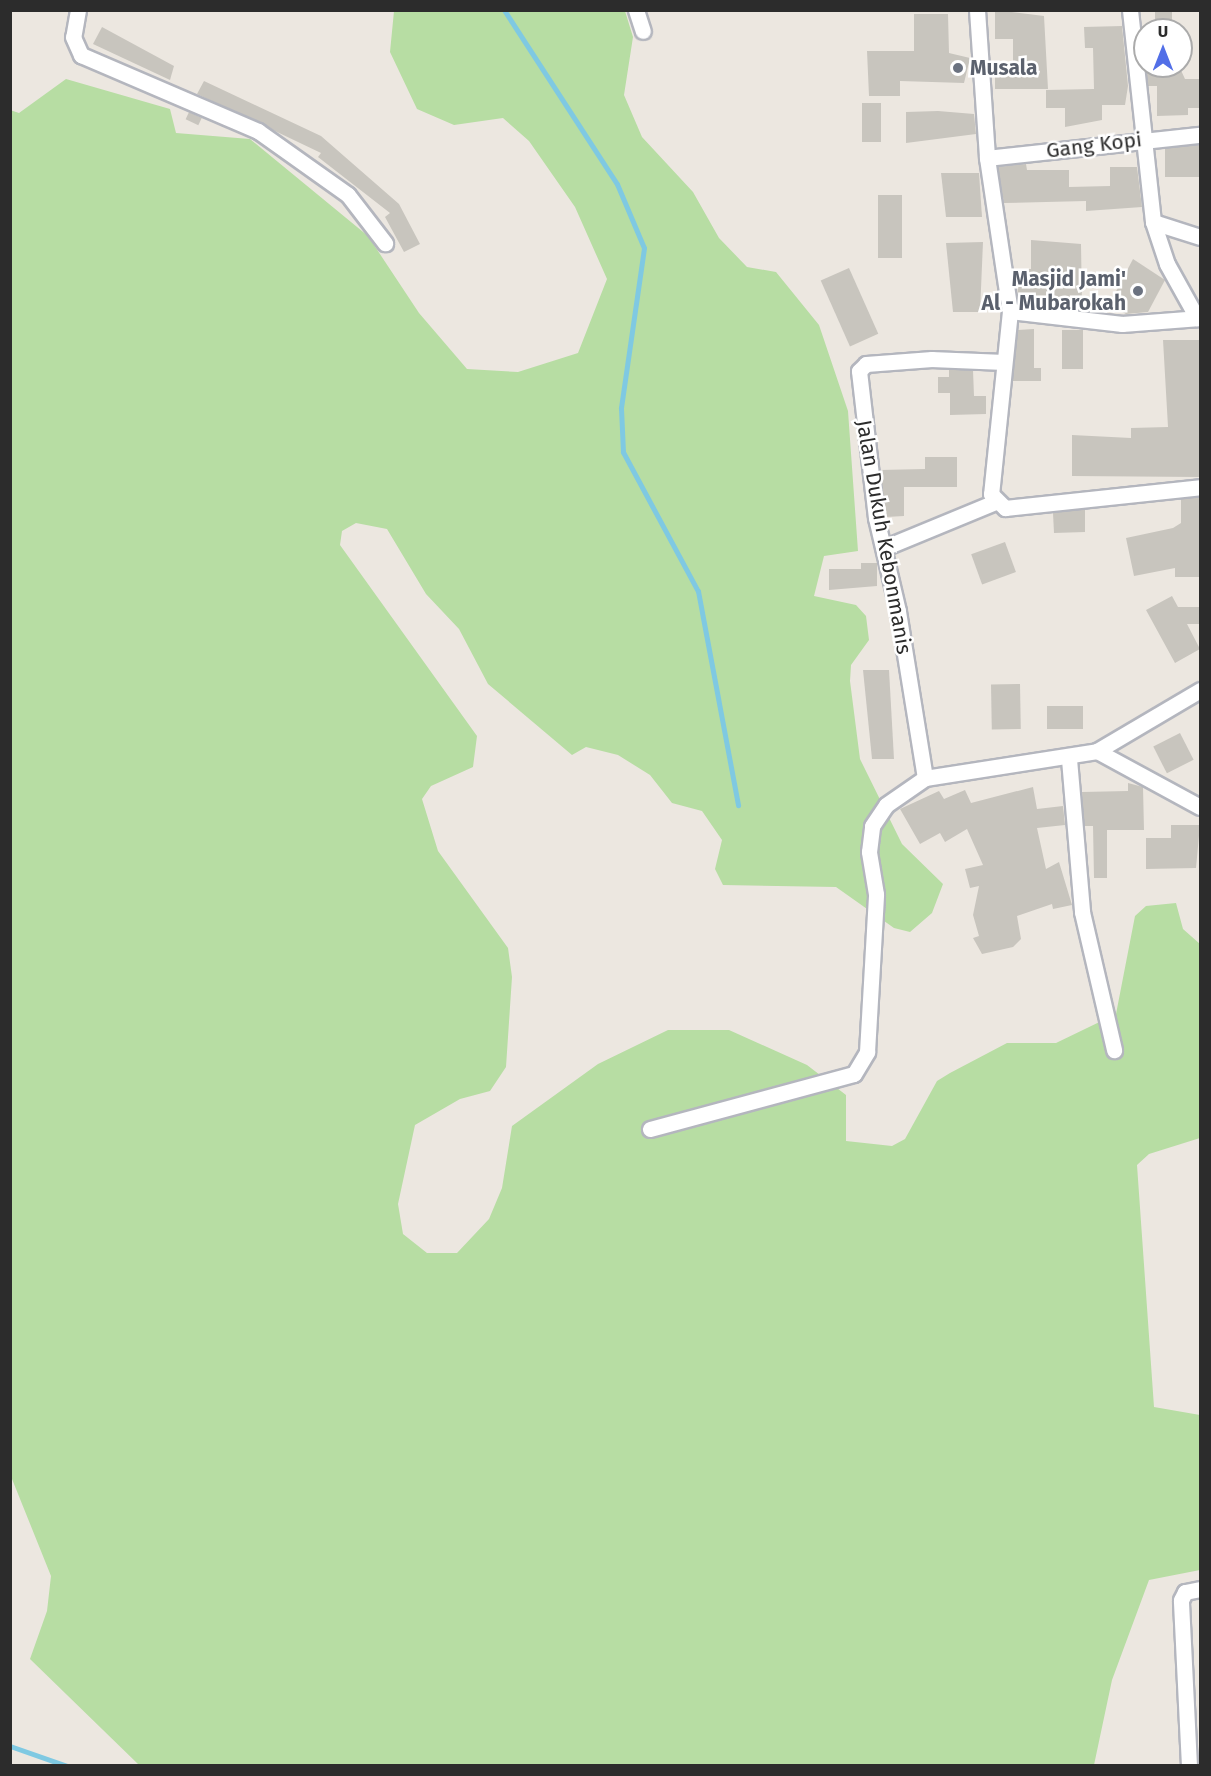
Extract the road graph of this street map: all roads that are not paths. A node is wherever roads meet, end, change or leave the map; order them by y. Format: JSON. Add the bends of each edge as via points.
{"nodes":[{"id":1,"x":78,"y":10,"type":"edge"},
{"id":2,"x":636,"y":10,"type":"edge"},
{"id":3,"x":977,"y":10,"type":"edge"},
{"id":4,"x":1130,"y":10,"type":"edge"},
{"id":5,"x":643,"y":31,"type":"dead end"},
{"id":6,"x":1200,"y":135,"type":"edge"},
{"id":7,"x":1143,"y":138,"type":"junction"},
{"id":8,"x":987,"y":158,"type":"junction"},
{"id":9,"x":1153,"y":222,"type":"junction"},
{"id":10,"x":1200,"y":237,"type":"edge"},
{"id":11,"x":385,"y":243,"type":"dead end"},
{"id":12,"x":1010,"y":311,"type":"junction"},
{"id":13,"x":1199,"y":318,"type":"edge"},
{"id":14,"x":1003,"y":362,"type":"junction"},
{"id":15,"x":1200,"y":487,"type":"edge"},
{"id":16,"x":995,"y":502,"type":"junction"},
{"id":17,"x":886,"y":547,"type":"junction"},
{"id":18,"x":1200,"y":690,"type":"edge"},
{"id":19,"x":1097,"y":751,"type":"junction"},
{"id":20,"x":1069,"y":759,"type":"junction"},
{"id":21,"x":925,"y":777,"type":"junction"},
{"id":22,"x":1200,"y":807,"type":"edge"},
{"id":23,"x":1114,"y":1050,"type":"dead end"},
{"id":24,"x":650,"y":1129,"type":"dead end"},
{"id":25,"x":1200,"y":1588,"type":"edge"},
{"id":26,"x":1189,"y":1766,"type":"edge"}],
"edges":[{"from":1,"to":11,"type":"street","via":[[73,38],[81,55],[258,131],[348,195]]},
{"from":2,"to":5,"type":"street"},
{"from":3,"to":8,"type":"street"},
{"from":4,"to":7,"type":"street"},
{"from":6,"to":7,"type":"street","name":"Gang Kopi"},
{"from":7,"to":8,"type":"street","name":"Gang Kopi"},
{"from":7,"to":9,"type":"street"},
{"from":8,"to":12,"type":"street"},
{"from":9,"to":10,"type":"street"},
{"from":9,"to":13,"type":"street","via":[[1167,264]]},
{"from":12,"to":13,"type":"street","via":[[1122,324]]},
{"from":12,"to":14,"type":"street"},
{"from":14,"to":16,"type":"street","via":[[992,458]]},
{"from":14,"to":17,"type":"street","name":"Jalan Dukuh Kebonmanis","via":[[932,359],[866,364],[859,371],[876,518]]},
{"from":15,"to":16,"type":"street","via":[[1005,508]]},
{"from":16,"to":17,"type":"street"},
{"from":17,"to":21,"type":"street","name":"Jalan Dukuh Kebonmanis"},
{"from":18,"to":19,"type":"street"},
{"from":19,"to":20,"type":"street"},
{"from":19,"to":22,"type":"street"},
{"from":20,"to":21,"type":"street"},
{"from":20,"to":23,"type":"street","via":[[1082,912]]},
{"from":21,"to":24,"type":"street","via":[[886,805],[872,826],[869,852],[876,894],[867,1052],[854,1074]]},
{"from":25,"to":26,"type":"street","via":[[1185,1592],[1181,1600]]}]}
